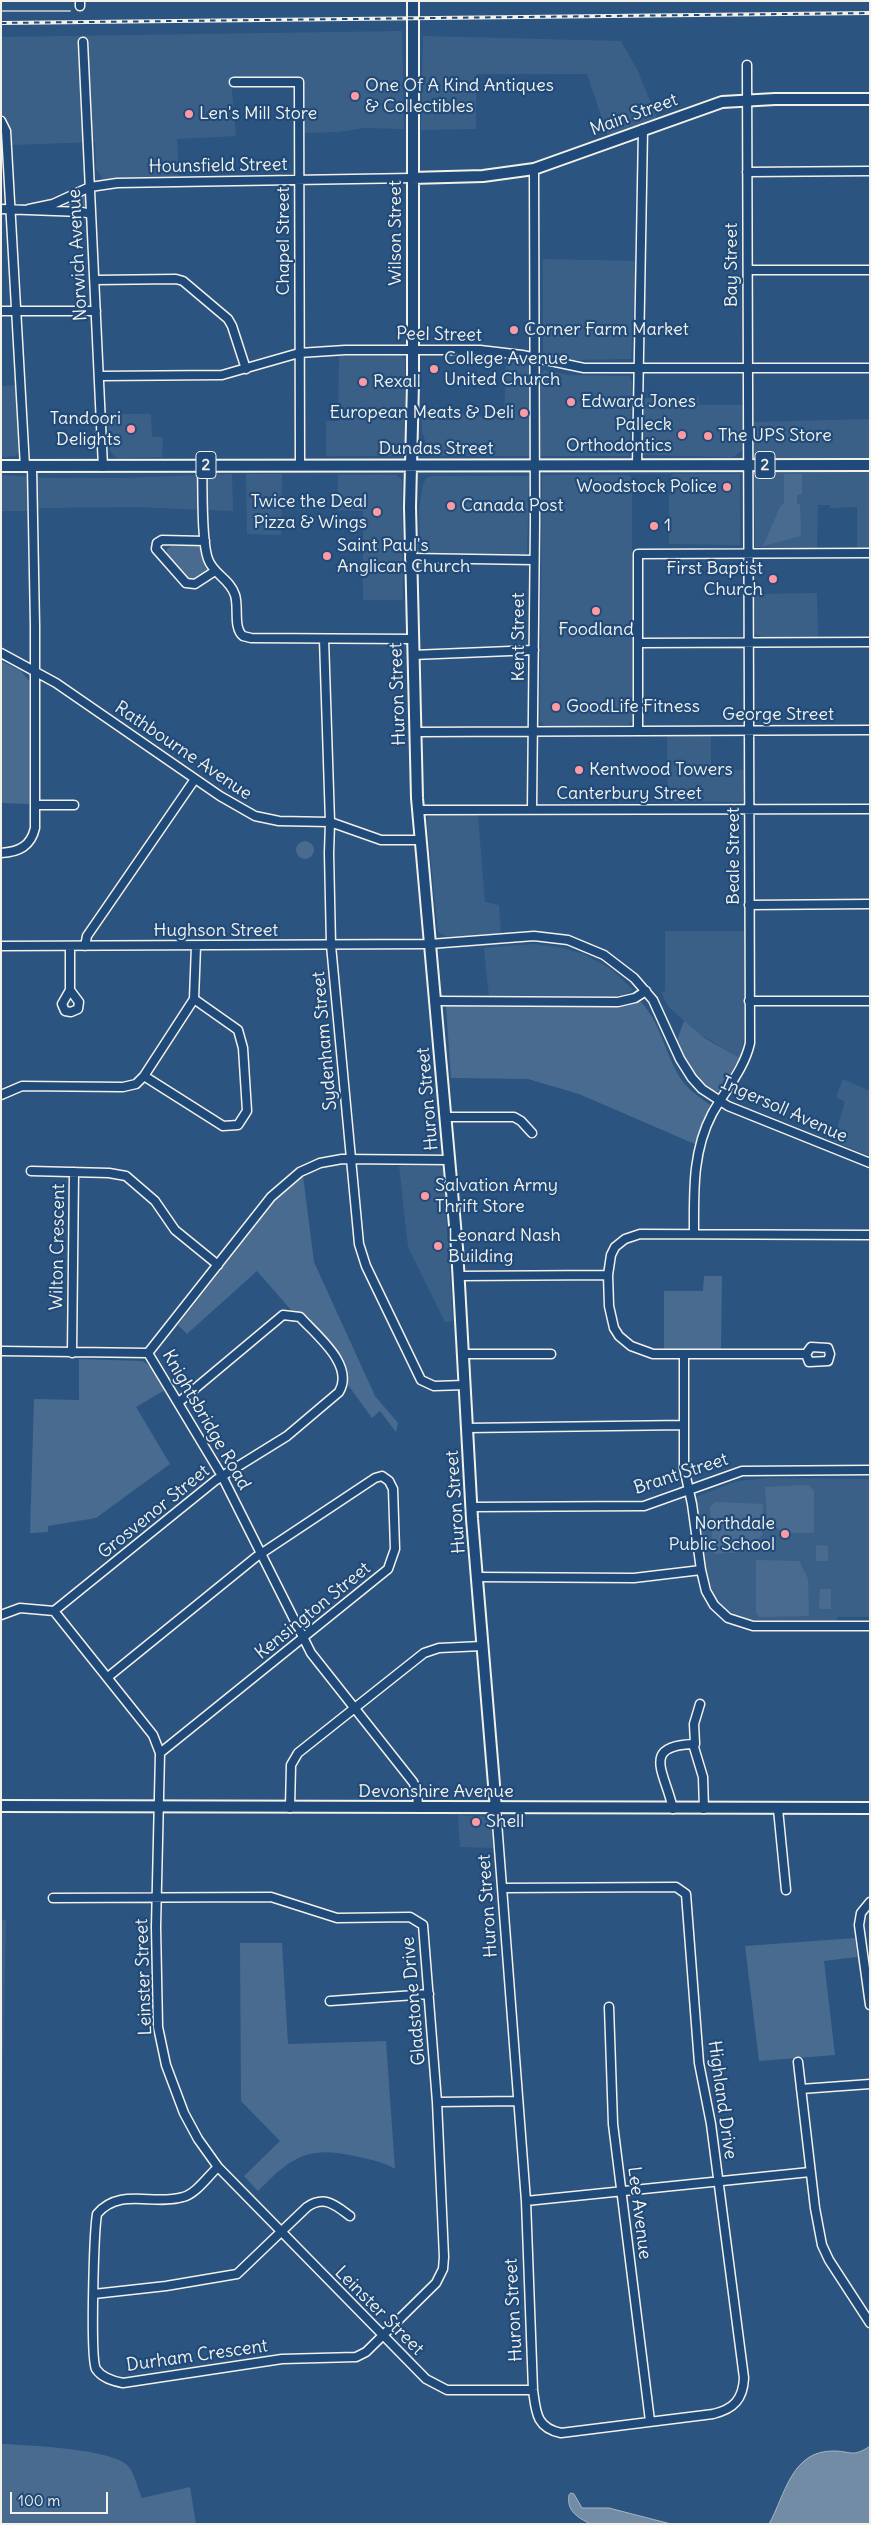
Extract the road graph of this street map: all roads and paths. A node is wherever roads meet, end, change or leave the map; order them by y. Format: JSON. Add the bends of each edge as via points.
{"nodes":[{"id":1,"x":413,"y":1,"type":"edge"},
{"id":2,"x":83,"y":42,"type":"dead end"},
{"id":3,"x":747,"y":65,"type":"dead end"},
{"id":4,"x":234,"y":82,"type":"dead end"},
{"id":5,"x":870,"y":99,"type":"edge"},
{"id":6,"x":747,"y":100,"type":"junction"},
{"id":7,"x":1,"y":121,"type":"edge"},
{"id":8,"x":643,"y":129,"type":"junction"},
{"id":9,"x":534,"y":168,"type":"junction"},
{"id":10,"x":870,"y":171,"type":"edge"},
{"id":11,"x":747,"y":172,"type":"junction"},
{"id":12,"x":412,"y":178,"type":"junction"},
{"id":13,"x":299,"y":180,"type":"junction"},
{"id":14,"x":90,"y":187,"type":"junction"},
{"id":15,"x":1,"y":209,"type":"edge"},
{"id":16,"x":10,"y":209,"type":"junction"},
{"id":17,"x":29,"y":209,"type":"junction"},
{"id":18,"x":91,"y":214,"type":"junction"},
{"id":19,"x":748,"y":270,"type":"junction"},
{"id":20,"x":870,"y":270,"type":"edge"},
{"id":21,"x":95,"y":280,"type":"junction"},
{"id":22,"x":96,"y":310,"type":"junction"},
{"id":23,"x":1,"y":311,"type":"edge"},
{"id":24,"x":16,"y":312,"type":"junction"},
{"id":25,"x":413,"y":350,"type":"junction"},
{"id":26,"x":300,"y":353,"type":"junction"},
{"id":27,"x":535,"y":358,"type":"junction"},
{"id":28,"x":637,"y":368,"type":"junction"},
{"id":29,"x":748,"y":368,"type":"junction"},
{"id":30,"x":870,"y":368,"type":"edge"},
{"id":31,"x":246,"y":369,"type":"junction"},
{"id":32,"x":100,"y":376,"type":"junction"},
{"id":33,"x":202,"y":465,"type":"junction"},
{"id":34,"x":300,"y":465,"type":"junction"},
{"id":35,"x":411,"y":465,"type":"junction"},
{"id":36,"x":637,"y":465,"type":"junction"},
{"id":37,"x":748,"y":465,"type":"junction"},
{"id":38,"x":870,"y":465,"type":"edge"},
{"id":39,"x":1,"y":466,"type":"edge"},
{"id":40,"x":103,"y":466,"type":"junction"},
{"id":41,"x":535,"y":466,"type":"junction"},
{"id":42,"x":28,"y":467,"type":"junction"},
{"id":43,"x":205,"y":541,"type":"junction"},
{"id":44,"x":748,"y":553,"type":"junction"},
{"id":45,"x":870,"y":553,"type":"edge"},
{"id":46,"x":410,"y":558,"type":"junction"},
{"id":47,"x":534,"y":560,"type":"junction"},
{"id":48,"x":215,"y":571,"type":"junction"},
{"id":49,"x":324,"y":639,"type":"junction"},
{"id":50,"x":412,"y":639,"type":"junction"},
{"id":51,"x":870,"y":642,"type":"edge"},
{"id":52,"x":638,"y":643,"type":"junction"},
{"id":53,"x":748,"y":643,"type":"junction"},
{"id":54,"x":534,"y":650,"type":"junction"},
{"id":55,"x":1,"y":654,"type":"edge"},
{"id":56,"x":413,"y":655,"type":"junction"},
{"id":57,"x":35,"y":670,"type":"junction"},
{"id":58,"x":638,"y":730,"type":"junction"},
{"id":59,"x":749,"y":730,"type":"junction"},
{"id":60,"x":870,"y":730,"type":"edge"},
{"id":61,"x":533,"y":731,"type":"junction"},
{"id":62,"x":416,"y":732,"type":"junction"},
{"id":63,"x":195,"y":779,"type":"junction"},
{"id":64,"x":35,"y":805,"type":"junction"},
{"id":65,"x":74,"y":805,"type":"dead end"},
{"id":66,"x":532,"y":809,"type":"junction"},
{"id":67,"x":870,"y":809,"type":"edge"},
{"id":68,"x":418,"y":810,"type":"junction"},
{"id":69,"x":749,"y":810,"type":"junction"},
{"id":70,"x":330,"y":822,"type":"junction"},
{"id":71,"x":420,"y":840,"type":"junction"},
{"id":72,"x":1,"y":852,"type":"edge"},
{"id":73,"x":870,"y":904,"type":"edge"},
{"id":74,"x":749,"y":905,"type":"junction"},
{"id":75,"x":430,"y":944,"type":"junction"},
{"id":76,"x":331,"y":945,"type":"junction"},
{"id":77,"x":1,"y":946,"type":"edge"},
{"id":78,"x":70,"y":946,"type":"junction"},
{"id":79,"x":85,"y":946,"type":"junction"},
{"id":80,"x":196,"y":946,"type":"junction"},
{"id":81,"x":70,"y":990,"type":"dead end"},
{"id":82,"x":646,"y":991,"type":"junction"},
{"id":83,"x":194,"y":999,"type":"junction"},
{"id":84,"x":436,"y":1001,"type":"junction"},
{"id":85,"x":749,"y":1001,"type":"junction"},
{"id":86,"x":870,"y":1001,"type":"edge"},
{"id":87,"x":144,"y":1076,"type":"junction"},
{"id":88,"x":1,"y":1094,"type":"edge"},
{"id":89,"x":720,"y":1101,"type":"junction"},
{"id":90,"x":447,"y":1116,"type":"junction"},
{"id":91,"x":532,"y":1134,"type":"dead end"},
{"id":92,"x":351,"y":1160,"type":"junction"},
{"id":93,"x":450,"y":1160,"type":"junction"},
{"id":94,"x":870,"y":1163,"type":"edge"},
{"id":95,"x":31,"y":1171,"type":"dead end"},
{"id":96,"x":74,"y":1172,"type":"junction"},
{"id":97,"x":694,"y":1234,"type":"junction"},
{"id":98,"x":870,"y":1235,"type":"edge"},
{"id":99,"x":218,"y":1265,"type":"junction"},
{"id":100,"x":608,"y":1275,"type":"junction"},
{"id":101,"x":459,"y":1276,"type":"junction"},
{"id":102,"x":1,"y":1351,"type":"edge"},
{"id":103,"x":72,"y":1353,"type":"junction"},
{"id":104,"x":148,"y":1353,"type":"junction"},
{"id":105,"x":464,"y":1354,"type":"junction"},
{"id":106,"x":551,"y":1354,"type":"dead end"},
{"id":107,"x":806,"y":1354,"type":"dead end"},
{"id":108,"x":684,"y":1355,"type":"junction"},
{"id":109,"x":465,"y":1386,"type":"junction"},
{"id":110,"x":179,"y":1402,"type":"junction"},
{"id":111,"x":684,"y":1425,"type":"junction"},
{"id":112,"x":467,"y":1428,"type":"junction"},
{"id":113,"x":870,"y":1470,"type":"edge"},
{"id":114,"x":222,"y":1476,"type":"junction"},
{"id":115,"x":688,"y":1490,"type":"junction"},
{"id":116,"x":472,"y":1507,"type":"junction"},
{"id":117,"x":262,"y":1553,"type":"junction"},
{"id":118,"x":701,"y":1570,"type":"junction"},
{"id":119,"x":477,"y":1577,"type":"junction"},
{"id":120,"x":54,"y":1611,"type":"junction"},
{"id":121,"x":1,"y":1615,"type":"edge"},
{"id":122,"x":870,"y":1626,"type":"edge"},
{"id":123,"x":303,"y":1637,"type":"junction"},
{"id":124,"x":482,"y":1646,"type":"junction"},
{"id":125,"x":108,"y":1677,"type":"junction"},
{"id":126,"x":700,"y":1704,"type":"dead end"},
{"id":127,"x":354,"y":1708,"type":"junction"},
{"id":128,"x":693,"y":1744,"type":"junction"},
{"id":129,"x":160,"y":1752,"type":"junction"},
{"id":130,"x":1,"y":1806,"type":"edge"},
{"id":131,"x":158,"y":1807,"type":"junction"},
{"id":132,"x":290,"y":1808,"type":"junction"},
{"id":133,"x":418,"y":1808,"type":"junction"},
{"id":134,"x":496,"y":1808,"type":"junction"},
{"id":135,"x":778,"y":1808,"type":"junction"},
{"id":136,"x":870,"y":1808,"type":"edge"},
{"id":137,"x":672,"y":1809,"type":"junction"},
{"id":138,"x":704,"y":1809,"type":"junction"},
{"id":139,"x":503,"y":1888,"type":"junction"},
{"id":140,"x":786,"y":1890,"type":"dead end"},
{"id":141,"x":157,"y":1897,"type":"junction"},
{"id":142,"x":53,"y":1898,"type":"dead end"},
{"id":143,"x":870,"y":1902,"type":"edge"},
{"id":144,"x":429,"y":1994,"type":"junction"},
{"id":145,"x":330,"y":2001,"type":"dead end"},
{"id":146,"x":870,"y":2005,"type":"edge"},
{"id":147,"x":609,"y":2007,"type":"dead end"},
{"id":148,"x":798,"y":2062,"type":"dead end"},
{"id":149,"x":870,"y":2084,"type":"edge"},
{"id":150,"x":801,"y":2089,"type":"junction"},
{"id":151,"x":518,"y":2101,"type":"junction"},
{"id":152,"x":437,"y":2102,"type":"junction"},
{"id":153,"x":218,"y":2167,"type":"junction"},
{"id":154,"x":810,"y":2172,"type":"junction"},
{"id":155,"x":719,"y":2183,"type":"junction"},
{"id":156,"x":622,"y":2192,"type":"junction"},
{"id":157,"x":526,"y":2201,"type":"junction"},
{"id":158,"x":350,"y":2216,"type":"dead end"},
{"id":159,"x":281,"y":2233,"type":"junction"},
{"id":160,"x":94,"y":2294,"type":"junction"},
{"id":161,"x":870,"y":2324,"type":"edge"},
{"id":162,"x":382,"y":2336,"type":"junction"},
{"id":163,"x":533,"y":2390,"type":"junction"},
{"id":164,"x":650,"y":2421,"type":"junction"}],
"edges":[{"from":1,"to":12,"type":"main road","name":"Wilson Street"},
{"from":2,"to":14,"type":"street","name":"Norwich Avenue"},
{"from":3,"to":6,"type":"street","name":"Bay Street"},
{"from":4,"to":13,"type":"street","name":"Chapel Street","via":[[300,82]]},
{"from":5,"to":6,"type":"main road","name":"Main Street"},
{"from":6,"to":8,"type":"main road","name":"Main Street","via":[[712,105]]},
{"from":6,"to":11,"type":"street","name":"Bay Street"},
{"from":7,"to":16,"type":"street","via":[[6,131]]},
{"from":8,"to":9,"type":"main road","name":"Main Street"},
{"from":8,"to":28,"type":"street"},
{"from":9,"to":12,"type":"main road","name":"Main Street","via":[[483,176]]},
{"from":9,"to":27,"type":"street","name":"Kent Street"},
{"from":10,"to":11,"type":"street"},
{"from":11,"to":19,"type":"street","name":"Bay Street"},
{"from":12,"to":13,"type":"street","name":"Hounsfield Street"},
{"from":12,"to":25,"type":"main road","name":"Wilson Street"},
{"from":13,"to":14,"type":"street","name":"Hounsfield Street","via":[[117,182]]},
{"from":13,"to":26,"type":"street","name":"Chapel Street"},
{"from":14,"to":17,"type":"street","name":"Hounsfield Street","via":[[53,204]]},
{"from":14,"to":18,"type":"street","name":"Norwich Avenue"},
{"from":15,"to":16,"type":"street"},
{"from":16,"to":17,"type":"street"},
{"from":16,"to":24,"type":"street"},
{"from":17,"to":18,"type":"street"},
{"from":18,"to":21,"type":"street","name":"Norwich Avenue"},
{"from":19,"to":20,"type":"street"},
{"from":19,"to":29,"type":"street","name":"Bay Street"},
{"from":21,"to":22,"type":"street","name":"Norwich Avenue"},
{"from":21,"to":31,"type":"street","via":[[184,281],[228,319]]},
{"from":22,"to":24,"type":"street"},
{"from":22,"to":32,"type":"street","name":"Norwich Avenue"},
{"from":23,"to":24,"type":"street"},
{"from":24,"to":42,"type":"street"},
{"from":25,"to":26,"type":"street","name":"Peel Street"},
{"from":25,"to":27,"type":"street","name":"Peel Street","via":[[480,350]]},
{"from":25,"to":35,"type":"main road","name":"Wilson Street"},
{"from":26,"to":31,"type":"street","name":"Peel Street"},
{"from":26,"to":34,"type":"street","name":"Chapel Street"},
{"from":27,"to":28,"type":"street","name":"Peel Street","via":[[573,367]]},
{"from":27,"to":41,"type":"street","name":"Kent Street"},
{"from":28,"to":29,"type":"street","name":"Peel Street"},
{"from":28,"to":36,"type":"street"},
{"from":29,"to":30,"type":"street","name":"Peel Street"},
{"from":29,"to":37,"type":"street","name":"Bay Street"},
{"from":31,"to":32,"type":"street","name":"Peel Street","via":[[213,376]]},
{"from":32,"to":40,"type":"street","name":"Norwich Avenue"},
{"from":33,"to":34,"type":"main road","name":"Dundas Street","number":"2"},
{"from":33,"to":40,"type":"main road","name":"Dundas Street","number":"2"},
{"from":33,"to":43,"type":"street"},
{"from":34,"to":35,"type":"main road","name":"Dundas Street","number":"2"},
{"from":35,"to":41,"type":"main road","name":"Dundas Street","number":"2"},
{"from":35,"to":46,"type":"main road","name":"Huron Street"},
{"from":36,"to":37,"type":"main road","name":"Dundas Street","number":"2"},
{"from":36,"to":41,"type":"main road","name":"Dundas Street","number":"2"},
{"from":37,"to":38,"type":"main road","name":"Dundas Street","number":"2"},
{"from":37,"to":44,"type":"street","name":"Beale Street"},
{"from":39,"to":42,"type":"main road","name":"Dundas Street","number":"2"},
{"from":40,"to":42,"type":"main road","name":"Dundas Street","number":"2"},
{"from":41,"to":47,"type":"street","name":"Kent Street"},
{"from":42,"to":57,"type":"street"},
{"from":43,"to":48,"type":"street","via":[[207,558]]},
{"from":43,"to":48,"type":"street","via":[[162,540],[156,548],[186,583],[195,584]]},
{"from":44,"to":45,"type":"street"},
{"from":44,"to":52,"type":"street","via":[[638,554]]},
{"from":44,"to":53,"type":"street","name":"Beale Street"},
{"from":46,"to":47,"type":"street"},
{"from":46,"to":50,"type":"main road","name":"Huron Street"},
{"from":47,"to":54,"type":"street","name":"Kent Street"},
{"from":48,"to":49,"type":"street","via":[[234,592],[238,628],[243,636]]},
{"from":49,"to":50,"type":"street"},
{"from":49,"to":70,"type":"street","name":"Sydenham Street"},
{"from":50,"to":56,"type":"main road","name":"Huron Street"},
{"from":51,"to":53,"type":"street"},
{"from":52,"to":53,"type":"street"},
{"from":52,"to":58,"type":"street"},
{"from":53,"to":59,"type":"street","name":"Beale Street"},
{"from":54,"to":56,"type":"street"},
{"from":54,"to":61,"type":"street","name":"Kent Street"},
{"from":55,"to":57,"type":"street","name":"Rathbourne Avenue"},
{"from":56,"to":62,"type":"main road","name":"Huron Street"},
{"from":57,"to":63,"type":"street","name":"Rathbourne Avenue"},
{"from":57,"to":64,"type":"street"},
{"from":58,"to":59,"type":"street","name":"George Street"},
{"from":58,"to":61,"type":"street","name":"George Street"},
{"from":59,"to":60,"type":"street","name":"George Street"},
{"from":59,"to":69,"type":"street","name":"Beale Street"},
{"from":61,"to":62,"type":"street","name":"George Street"},
{"from":61,"to":66,"type":"street","name":"Kent Street"},
{"from":62,"to":68,"type":"main road","name":"Huron Street"},
{"from":63,"to":70,"type":"street","name":"Rathbourne Avenue","via":[[255,816],[279,821]]},
{"from":63,"to":79,"type":"street","via":[[87,936]]},
{"from":64,"to":65,"type":"street"},
{"from":64,"to":72,"type":"street","via":[[35,828],[31,840],[22,848]]},
{"from":66,"to":68,"type":"street","name":"Canterbury Street"},
{"from":66,"to":69,"type":"street","name":"Canterbury Street"},
{"from":67,"to":69,"type":"street","name":"Canterbury Street"},
{"from":68,"to":71,"type":"main road","name":"Huron Street"},
{"from":69,"to":74,"type":"street","name":"Beale Street"},
{"from":70,"to":71,"type":"street","name":"Rathbourne Avenue","via":[[375,839]]},
{"from":70,"to":76,"type":"street","name":"Sydenham Street"},
{"from":71,"to":75,"type":"main road","name":"Huron Street"},
{"from":73,"to":74,"type":"street"},
{"from":74,"to":85,"type":"street","name":"Beale Street"},
{"from":75,"to":76,"type":"street","name":"Hughson Street"},
{"from":75,"to":82,"type":"street","name":"Ingersoll Avenue","via":[[534,936],[568,940],[616,962]]},
{"from":75,"to":84,"type":"main road","name":"Huron Street"},
{"from":76,"to":80,"type":"street","name":"Hughson Street"},
{"from":76,"to":92,"type":"street","name":"Sydenham Street"},
{"from":77,"to":78,"type":"street","name":"Hughson Street"},
{"from":78,"to":79,"type":"street","name":"Hughson Street"},
{"from":78,"to":81,"type":"street"},
{"from":79,"to":80,"type":"street","name":"Hughson Street"},
{"from":80,"to":83,"type":"street"},
{"from":82,"to":84,"type":"street","via":[[618,1002]]},
{"from":82,"to":89,"type":"street","name":"Ingersoll Avenue","via":[[661,1015],[687,1072],[702,1089]]},
{"from":83,"to":87,"type":"street"},
{"from":83,"to":87,"type":"street","via":[[232,1024],[242,1039],[246,1117],[238,1125],[223,1126]]},
{"from":84,"to":90,"type":"main road","name":"Huron Street"},
{"from":85,"to":86,"type":"street"},
{"from":85,"to":89,"type":"street","name":"Beale Street","via":[[749,1050]]},
{"from":87,"to":88,"type":"street","via":[[136,1084],[125,1087],[22,1086]]},
{"from":89,"to":94,"type":"street","name":"Ingersoll Avenue"},
{"from":89,"to":97,"type":"street","name":"Beale Street","via":[[706,1128],[694,1170]]},
{"from":90,"to":91,"type":"street","via":[[514,1117]]},
{"from":90,"to":93,"type":"main road","name":"Huron Street"},
{"from":92,"to":93,"type":"street","name":"Knightsbridge Road"},
{"from":92,"to":99,"type":"street","name":"Knightsbridge Road","via":[[320,1163],[292,1177],[270,1197]]},
{"from":92,"to":109,"type":"street","name":"Sydenham Street","via":[[362,1253],[416,1373],[430,1386]]},
{"from":93,"to":101,"type":"main road","name":"Huron Street"},
{"from":95,"to":96,"type":"street"},
{"from":96,"to":99,"type":"street","name":"Wilton Crescent","via":[[126,1176],[155,1201],[175,1230]]},
{"from":96,"to":103,"type":"street","name":"Wilton Crescent"},
{"from":97,"to":98,"type":"street"},
{"from":97,"to":100,"type":"street","via":[[629,1237],[613,1251]]},
{"from":99,"to":104,"type":"street","name":"Knightsbridge Road"},
{"from":100,"to":101,"type":"street"},
{"from":100,"to":108,"type":"street","via":[[611,1319],[619,1336],[646,1353]]},
{"from":101,"to":105,"type":"main road","name":"Huron Street"},
{"from":102,"to":103,"type":"street"},
{"from":103,"to":104,"type":"street"},
{"from":104,"to":110,"type":"street","name":"Knightsbridge Road"},
{"from":105,"to":106,"type":"street"},
{"from":105,"to":109,"type":"main road","name":"Huron Street"},
{"from":107,"to":108,"type":"street"},
{"from":108,"to":111,"type":"street"},
{"from":109,"to":112,"type":"main road","name":"Huron Street"},
{"from":110,"to":114,"type":"street","name":"Knightsbridge Road"},
{"from":110,"to":114,"type":"street","name":"Grosvenor Street","via":[[284,1315],[300,1317],[337,1359],[343,1376],[338,1392],[287,1436]]},
{"from":111,"to":112,"type":"street"},
{"from":111,"to":115,"type":"street","via":[[684,1468]]},
{"from":112,"to":116,"type":"main road","name":"Huron Street"},
{"from":113,"to":115,"type":"street","name":"Brant Street","via":[[742,1471]]},
{"from":114,"to":117,"type":"street","name":"Knightsbridge Road"},
{"from":114,"to":120,"type":"street","name":"Grosvenor Street"},
{"from":115,"to":116,"type":"street","name":"Brant Street","via":[[644,1506]]},
{"from":115,"to":118,"type":"street"},
{"from":116,"to":119,"type":"main road","name":"Huron Street"},
{"from":117,"to":123,"type":"street","name":"Knightsbridge Road"},
{"from":117,"to":123,"type":"street","name":"Kensington Street","via":[[375,1478],[382,1476],[392,1484],[395,1549],[390,1565]]},
{"from":117,"to":125,"type":"street"},
{"from":118,"to":119,"type":"street","via":[[634,1578]]},
{"from":118,"to":122,"type":"street","via":[[706,1591],[714,1605],[738,1623],[773,1627]]},
{"from":119,"to":124,"type":"main road","name":"Huron Street"},
{"from":120,"to":121,"type":"street","via":[[20,1608]]},
{"from":120,"to":125,"type":"street","name":"Leinster Street"},
{"from":123,"to":127,"type":"street","name":"Knightsbridge Road","via":[[319,1664]]},
{"from":123,"to":129,"type":"street","name":"Kensington Street"},
{"from":124,"to":127,"type":"street","via":[[439,1648],[424,1653]]},
{"from":124,"to":134,"type":"main road","name":"Huron Street"},
{"from":125,"to":129,"type":"street","name":"Leinster Street","via":[[153,1734]]},
{"from":126,"to":128,"type":"street"},
{"from":127,"to":132,"type":"street","via":[[294,1759],[290,1773]]},
{"from":127,"to":133,"type":"street","name":"Knightsbridge Road","via":[[413,1782]]},
{"from":128,"to":137,"type":"street","via":[[673,1746],[661,1754],[660,1770],[670,1792]]},
{"from":128,"to":138,"type":"street","via":[[703,1777]]},
{"from":129,"to":131,"type":"street","name":"Leinster Street"},
{"from":130,"to":131,"type":"main road","name":"Devonshire Avenue"},
{"from":131,"to":132,"type":"main road","name":"Devonshire Avenue"},
{"from":131,"to":141,"type":"street","name":"Leinster Street"},
{"from":132,"to":133,"type":"main road","name":"Devonshire Avenue"},
{"from":133,"to":134,"type":"main road","name":"Devonshire Avenue"},
{"from":134,"to":137,"type":"main road","name":"Devonshire Avenue"},
{"from":134,"to":139,"type":"street","name":"Huron Street"},
{"from":135,"to":136,"type":"main road","name":"Devonshire Avenue"},
{"from":135,"to":138,"type":"main road","name":"Devonshire Avenue"},
{"from":135,"to":140,"type":"street"},
{"from":137,"to":138,"type":"main road","name":"Devonshire Avenue"},
{"from":139,"to":151,"type":"street","name":"Huron Street"},
{"from":139,"to":155,"type":"street","name":"Highland Drive","via":[[676,1887],[686,1894],[700,2063]]},
{"from":141,"to":142,"type":"street","name":"Gladstone Drive"},
{"from":141,"to":144,"type":"street","name":"Gladstone Drive","via":[[271,1897],[337,1918],[415,1918],[424,1929]]},
{"from":141,"to":153,"type":"street","name":"Leinster Street","via":[[158,2027],[164,2058],[184,2113]]},
{"from":143,"to":146,"type":"street","via":[[861,1913],[859,1925]]},
{"from":144,"to":145,"type":"street"},
{"from":144,"to":152,"type":"street","name":"Gladstone Drive"},
{"from":147,"to":156,"type":"street","name":"Lee Avenue","via":[[613,2124]]},
{"from":148,"to":150,"type":"street"},
{"from":149,"to":150,"type":"street"},
{"from":150,"to":154,"type":"street"},
{"from":151,"to":152,"type":"street"},
{"from":151,"to":157,"type":"street","name":"Huron Street"},
{"from":152,"to":162,"type":"street","name":"Gladstone Drive","via":[[444,2266],[436,2283]]},
{"from":153,"to":159,"type":"street","name":"Leinster Street"},
{"from":153,"to":160,"type":"street","name":"Durham Crescent","via":[[184,2197],[123,2199],[104,2207],[97,2214]]},
{"from":154,"to":155,"type":"street"},
{"from":154,"to":161,"type":"street","via":[[822,2245]]},
{"from":155,"to":156,"type":"street"},
{"from":155,"to":164,"type":"street","name":"Highland Drive","via":[[743,2391],[738,2401],[726,2411]]},
{"from":156,"to":157,"type":"street"},
{"from":156,"to":164,"type":"street","name":"Lee Avenue"},
{"from":157,"to":163,"type":"street","name":"Huron Street"},
{"from":158,"to":159,"type":"street","via":[[329,2201],[318,2201],[307,2207]]},
{"from":159,"to":160,"type":"street","via":[[232,2275]]},
{"from":159,"to":162,"type":"street","name":"Leinster Street"},
{"from":160,"to":162,"type":"street","name":"Durham Crescent","via":[[96,2368],[106,2378],[123,2383],[282,2359],[349,2358],[366,2352]]},
{"from":162,"to":163,"type":"street","name":"Leinster Street","via":[[422,2376],[441,2388]]},
{"from":163,"to":164,"type":"street","name":"Huron Street","via":[[538,2420],[553,2431],[561,2433]]}]}
